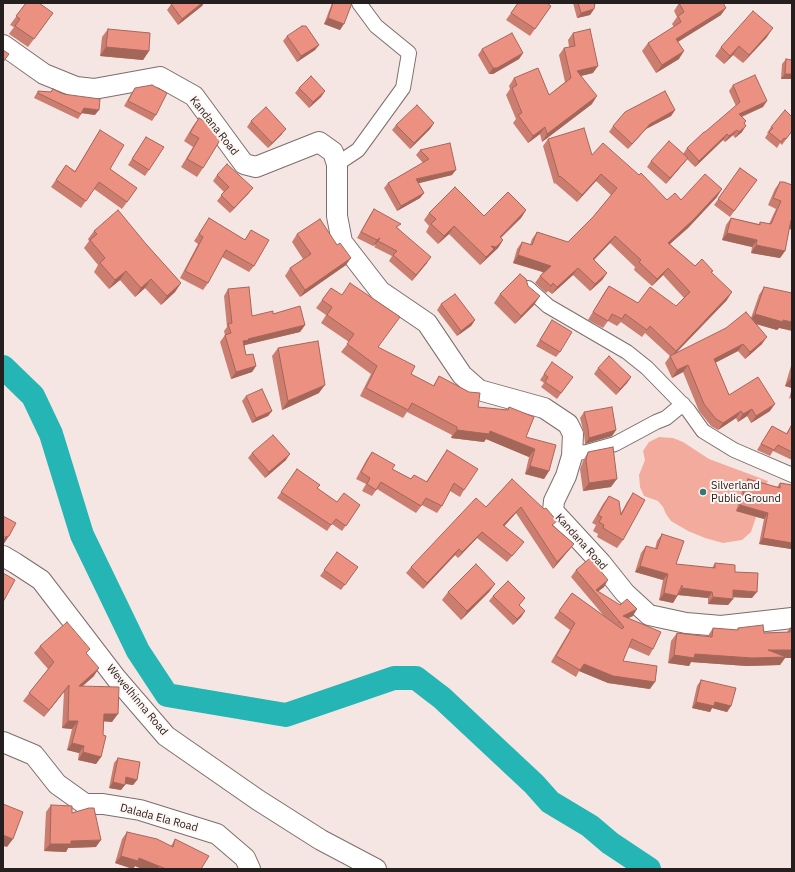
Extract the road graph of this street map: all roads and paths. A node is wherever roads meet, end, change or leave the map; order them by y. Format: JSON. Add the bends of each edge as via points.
{"nodes":[{"id":1,"x":359,"y":3,"type":"edge"},
{"id":2,"x":3,"y":45,"type":"edge"},
{"id":3,"x":338,"y":164,"type":"junction"},
{"id":4,"x":528,"y":288,"type":"edge"},
{"id":5,"x":683,"y":404,"type":"junction"},
{"id":6,"x":572,"y":453,"type":"junction"},
{"id":7,"x":792,"y":474,"type":"edge"},
{"id":8,"x":3,"y":556,"type":"edge"},
{"id":9,"x":792,"y":618,"type":"edge"},
{"id":10,"x":3,"y":742,"type":"edge"},
{"id":11,"x":250,"y":869,"type":"edge"},
{"id":12,"x":376,"y":869,"type":"edge"}],
"edges":[{"from":1,"to":3,"type":"street","via":[[376,26],[409,53],[403,88],[358,150]]},
{"from":2,"to":3,"type":"street","name":"Kandana Road","via":[[44,74],[76,87],[94,88],[160,78],[194,96],[244,164],[256,168],[319,142],[333,152]]},
{"from":3,"to":6,"type":"street","name":"Kandana Road","via":[[337,216],[342,242],[380,291],[427,323],[462,375],[479,390],[544,408],[568,424],[573,434]]},
{"from":4,"to":5,"type":"street","via":[[548,306],[627,352]]},
{"from":5,"to":6,"type":"street","via":[[666,418],[615,444],[587,452]]},
{"from":5,"to":7,"type":"street","via":[[703,431],[740,453]]},
{"from":6,"to":9,"type":"street","name":"Kandana Road","via":[[566,476],[554,501],[553,511],[625,593],[649,615],[686,623],[721,626]]},
{"from":8,"to":12,"type":"street","name":"Wewelhinna Road","via":[[40,580],[116,678],[166,736],[321,840]]},
{"from":10,"to":11,"type":"street","name":"Dalada Ela Road","via":[[34,755],[57,784],[85,804],[140,810],[217,834],[245,858]]}]}
